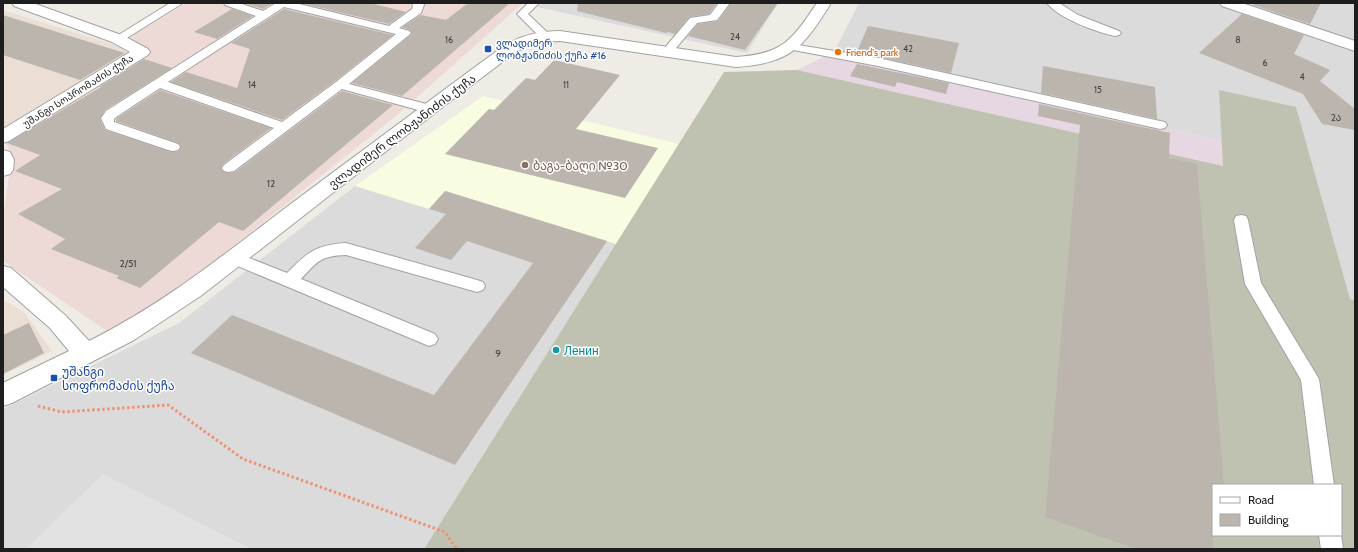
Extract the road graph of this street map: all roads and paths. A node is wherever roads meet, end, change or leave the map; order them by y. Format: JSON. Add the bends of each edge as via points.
{"nodes":[{"id":1,"x":19,"y":3,"type":"edge"},
{"id":2,"x":178,"y":3,"type":"edge"},
{"id":3,"x":229,"y":3,"type":"edge"},
{"id":4,"x":282,"y":3,"type":"edge"},
{"id":5,"x":417,"y":3,"type":"edge"},
{"id":6,"x":534,"y":3,"type":"edge"},
{"id":7,"x":725,"y":3,"type":"edge"},
{"id":8,"x":824,"y":3,"type":"edge"},
{"id":9,"x":1052,"y":3,"type":"edge"},
{"id":10,"x":1227,"y":3,"type":"edge"},
{"id":11,"x":264,"y":15,"type":"junction"},
{"id":12,"x":391,"y":29,"type":"junction"},
{"id":13,"x":1115,"y":33,"type":"dead end"},
{"id":14,"x":545,"y":36,"type":"junction"},
{"id":15,"x":118,"y":39,"type":"junction"},
{"id":16,"x":1355,"y":46,"type":"edge"},
{"id":17,"x":792,"y":47,"type":"junction"},
{"id":18,"x":666,"y":52,"type":"junction"},
{"id":19,"x":158,"y":83,"type":"junction"},
{"id":20,"x":340,"y":85,"type":"junction"},
{"id":21,"x":429,"y":109,"type":"junction"},
{"id":22,"x":1160,"y":125,"type":"dead end"},
{"id":23,"x":284,"y":127,"type":"junction"},
{"id":24,"x":3,"y":137,"type":"edge"},
{"id":25,"x":172,"y":147,"type":"dead end"},
{"id":26,"x":3,"y":156,"type":"edge"},
{"id":27,"x":229,"y":168,"type":"dead end"},
{"id":28,"x":3,"y":170,"type":"edge"},
{"id":29,"x":1242,"y":220,"type":"dead end"},
{"id":30,"x":234,"y":258,"type":"junction"},
{"id":31,"x":3,"y":274,"type":"edge"},
{"id":32,"x":289,"y":281,"type":"junction"},
{"id":33,"x":477,"y":286,"type":"dead end"},
{"id":34,"x":429,"y":339,"type":"dead end"},
{"id":35,"x":85,"y":353,"type":"junction"},
{"id":36,"x":3,"y":395,"type":"edge"},
{"id":37,"x":33,"y":405,"type":"dead end"},
{"id":38,"x":1324,"y":484,"type":"edge"},
{"id":39,"x":1330,"y":536,"type":"edge"},
{"id":40,"x":457,"y":549,"type":"edge"},
{"id":41,"x":1332,"y":549,"type":"edge"}],
"edges":[{"from":1,"to":15,"type":"street","name":"უშანგი სოპრომაძის ქუჩა"},
{"from":2,"to":15,"type":"lane"},
{"from":3,"to":11,"type":"lane"},
{"from":4,"to":11,"type":"lane"},
{"from":4,"to":12,"type":"lane"},
{"from":5,"to":12,"type":"lane","via":[[417,11]]},
{"from":6,"to":14,"type":"lane","via":[[522,14]]},
{"from":7,"to":18,"type":"lane","via":[[713,18],[700,18],[690,23]]},
{"from":8,"to":17,"type":"street","name":"ვლადიმერ ლობჟანიძის ქუჩა","via":[[803,36]]},
{"from":9,"to":13,"type":"lane","via":[[1072,16]]},
{"from":10,"to":16,"type":"street"},
{"from":11,"to":19,"type":"lane"},
{"from":12,"to":20,"type":"lane","via":[[406,33]]},
{"from":14,"to":18,"type":"street","name":"ვლადიმერ ლობჟანიძის ქუჩა"},
{"from":14,"to":21,"type":"street","name":"ვლადიმერ ლობჟანიძის ქუჩა","via":[[522,42],[512,48]]},
{"from":15,"to":24,"type":"street","name":"უშანგი სოპრომაძის ქუჩა","via":[[142,52]]},
{"from":17,"to":18,"type":"street","name":"ვლადიმერ ლობჟანიძის ქუჩა","via":[[753,62]]},
{"from":17,"to":22,"type":"lane","via":[[878,62]]},
{"from":19,"to":23,"type":"lane"},
{"from":19,"to":25,"type":"lane","via":[[107,118],[111,126]]},
{"from":20,"to":21,"type":"lane"},
{"from":20,"to":23,"type":"lane"},
{"from":21,"to":30,"type":"street","name":"ვლადიმერ ლობჟანიძის ქუჩა"},
{"from":23,"to":27,"type":"lane"},
{"from":26,"to":28,"type":"street"},
{"from":29,"to":38,"type":"lane","via":[[1254,284],[1310,379]]},
{"from":30,"to":32,"type":"lane"},
{"from":30,"to":35,"type":"street","name":"ვლადიმერ ლობჟანიძის ქუჩა","via":[[194,289],[126,332]]},
{"from":31,"to":35,"type":"street","via":[[58,322]]},
{"from":32,"to":33,"type":"lane","via":[[313,257],[328,250],[346,249]]},
{"from":32,"to":34,"type":"lane"},
{"from":35,"to":36,"type":"street","name":"ვლადიმერ ლობჟანიძის ქუჩა"},
{"from":37,"to":40,"type":"path","via":[[62,412],[168,405],[243,459],[445,532]]},
{"from":39,"to":41,"type":"lane"}]}
